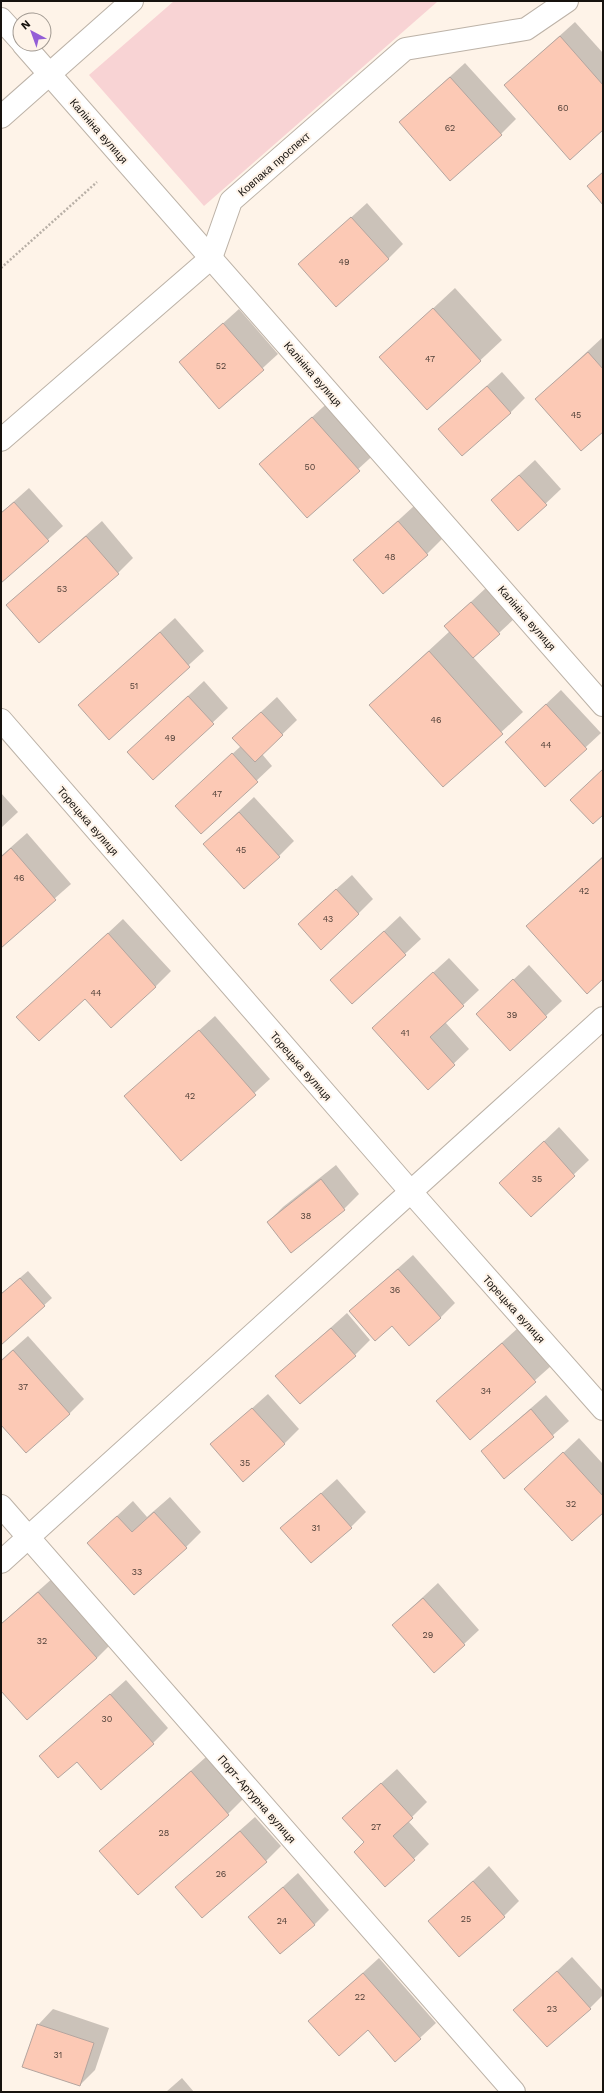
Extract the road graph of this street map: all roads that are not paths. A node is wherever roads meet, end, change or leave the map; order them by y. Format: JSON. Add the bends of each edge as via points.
{"nodes":[{"id":1,"x":132,"y":1,"type":"edge"},
{"id":2,"x":567,"y":1,"type":"edge"},
{"id":3,"x":1,"y":19,"type":"edge"},
{"id":4,"x":12,"y":31,"type":"edge"},
{"id":5,"x":30,"y":52,"type":"edge"},
{"id":6,"x":49,"y":74,"type":"junction"},
{"id":7,"x":1,"y":117,"type":"edge"},
{"id":8,"x":211,"y":258,"type":"junction"},
{"id":9,"x":1,"y":440,"type":"edge"},
{"id":10,"x":603,"y":705,"type":"edge"},
{"id":11,"x":1,"y":720,"type":"edge"},
{"id":12,"x":603,"y":1018,"type":"edge"},
{"id":13,"x":411,"y":1192,"type":"junction"},
{"id":14,"x":603,"y":1409,"type":"edge"},
{"id":15,"x":1,"y":1506,"type":"edge"},
{"id":16,"x":29,"y":1538,"type":"junction"},
{"id":17,"x":1,"y":1562,"type":"edge"},
{"id":18,"x":514,"y":2092,"type":"edge"}],
"edges":[{"from":1,"to":6,"type":"street"},
{"from":2,"to":8,"type":"street","name":"Ковпака проспект","via":[[526,29],[405,49],[231,201]]},
{"from":3,"to":4,"type":"street"},
{"from":5,"to":6,"type":"street","name":"Калініна вулиця"},
{"from":6,"to":7,"type":"street"},
{"from":6,"to":8,"type":"street","name":"Калініна вулиця"},
{"from":8,"to":9,"type":"street","name":"Ковпака проспект"},
{"from":8,"to":10,"type":"street","name":"Калініна вулиця"},
{"from":11,"to":13,"type":"street","name":"Торецька вулиця"},
{"from":12,"to":13,"type":"street"},
{"from":13,"to":14,"type":"street","name":"Торецька вулиця"},
{"from":13,"to":16,"type":"street"},
{"from":15,"to":16,"type":"street","name":"Порт-Артурна вулиця"},
{"from":16,"to":17,"type":"street"},
{"from":16,"to":18,"type":"street","name":"Порт-Артурна вулиця"}]}
